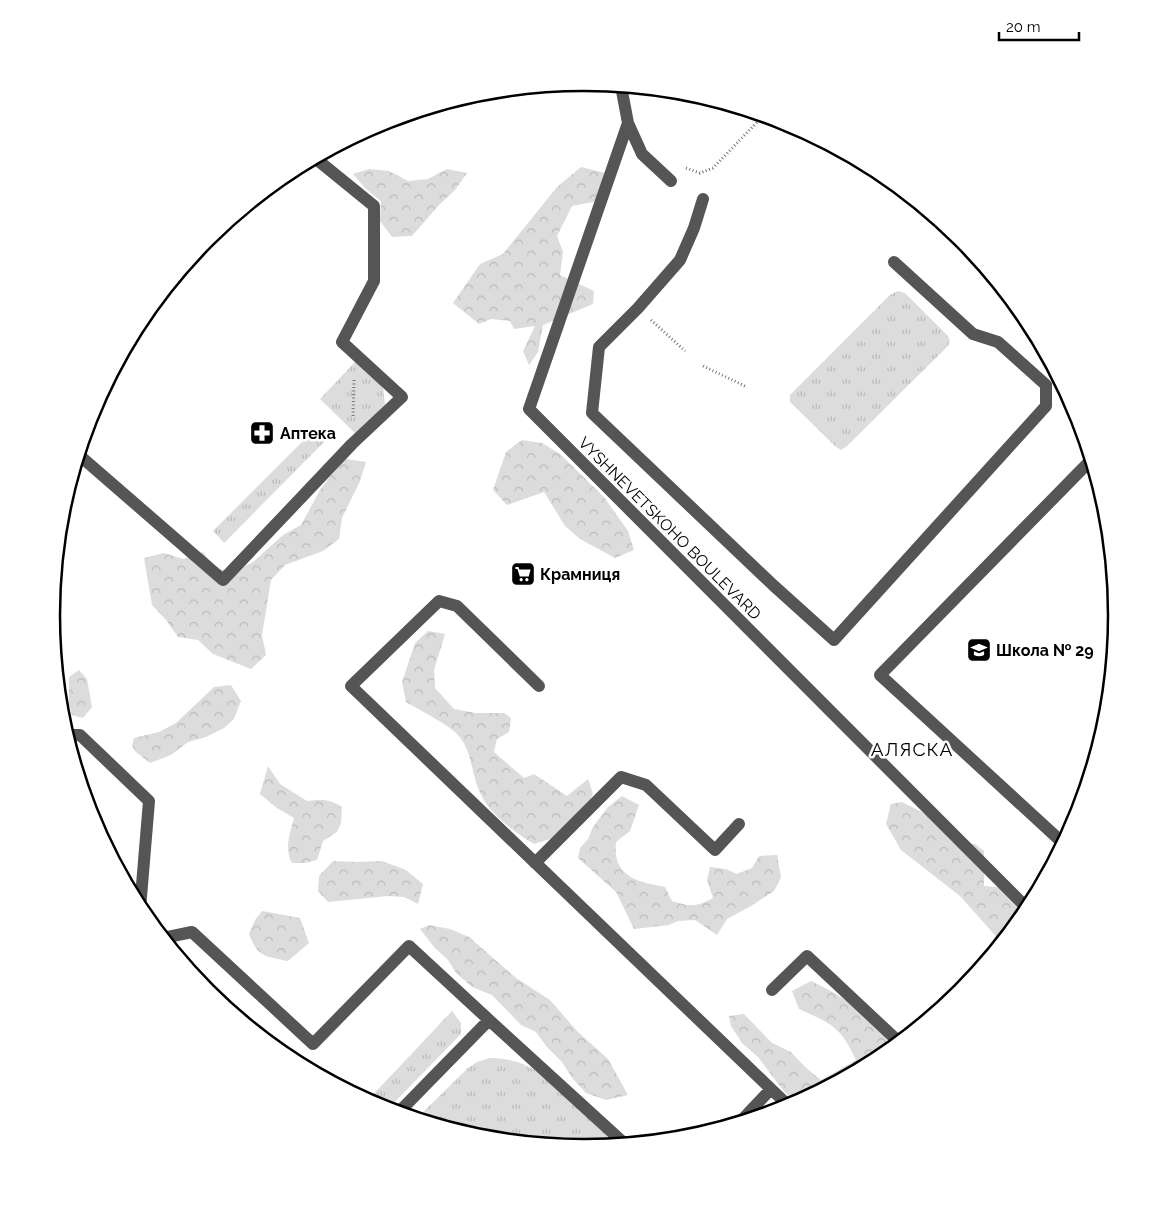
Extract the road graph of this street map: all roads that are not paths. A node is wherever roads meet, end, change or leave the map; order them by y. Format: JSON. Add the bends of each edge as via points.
{"nodes":[{"id":1,"x":622,"y":92,"type":"edge"},
{"id":2,"x":628,"y":123,"type":"junction"},
{"id":3,"x":320,"y":162,"type":"edge"},
{"id":4,"x":671,"y":181,"type":"dead end"},
{"id":5,"x":703,"y":199,"type":"dead end"},
{"id":6,"x":894,"y":262,"type":"dead end"},
{"id":7,"x":84,"y":460,"type":"edge"},
{"id":8,"x":1086,"y":465,"type":"edge"},
{"id":9,"x":539,"y":686,"type":"dead end"},
{"id":10,"x":74,"y":735,"type":"edge"},
{"id":11,"x":739,"y":824,"type":"dead end"},
{"id":12,"x":1059,"y":839,"type":"edge"},
{"id":13,"x":535,"y":863,"type":"junction"},
{"id":14,"x":141,"y":896,"type":"edge"},
{"id":15,"x":1023,"y":905,"type":"edge"},
{"id":16,"x":169,"y":937,"type":"edge"},
{"id":17,"x":772,"y":990,"type":"dead end"},
{"id":18,"x":489,"y":1020,"type":"junction"},
{"id":19,"x":895,"y":1038,"type":"edge"},
{"id":20,"x":771,"y":1089,"type":"junction"},
{"id":21,"x":783,"y":1101,"type":"edge"},
{"id":22,"x":404,"y":1108,"type":"edge"},
{"id":23,"x":748,"y":1114,"type":"edge"},
{"id":24,"x":619,"y":1139,"type":"edge"}],
"edges":[{"from":1,"to":2,"type":"street","name":"VYSHNEVETSKOHO BOULEVARD"},
{"from":2,"to":4,"type":"street","via":[[642,154]]},
{"from":2,"to":15,"type":"street","name":"VYSHNEVETSKOHO BOULEVARD","via":[[529,409]]},
{"from":3,"to":7,"type":"street","via":[[374,206],[374,281],[342,342],[402,397],[352,444],[223,580]]},
{"from":5,"to":6,"type":"street","via":[[680,260],[599,347],[592,413],[834,640],[1046,406],[1046,385],[998,342],[973,334]]},
{"from":8,"to":12,"type":"street","via":[[880,675]]},
{"from":9,"to":13,"type":"street","via":[[457,606],[439,601],[351,686]]},
{"from":10,"to":14,"type":"street","via":[[80,735],[149,801]]},
{"from":11,"to":13,"type":"street","via":[[715,850],[646,786],[621,777]]},
{"from":13,"to":20,"type":"street"},
{"from":16,"to":18,"type":"street","via":[[192,932],[313,1044],[410,946]]},
{"from":17,"to":19,"type":"street","via":[[807,956]]},
{"from":18,"to":22,"type":"street"},
{"from":18,"to":24,"type":"street"},
{"from":20,"to":21,"type":"street"},
{"from":20,"to":23,"type":"street"}]}
